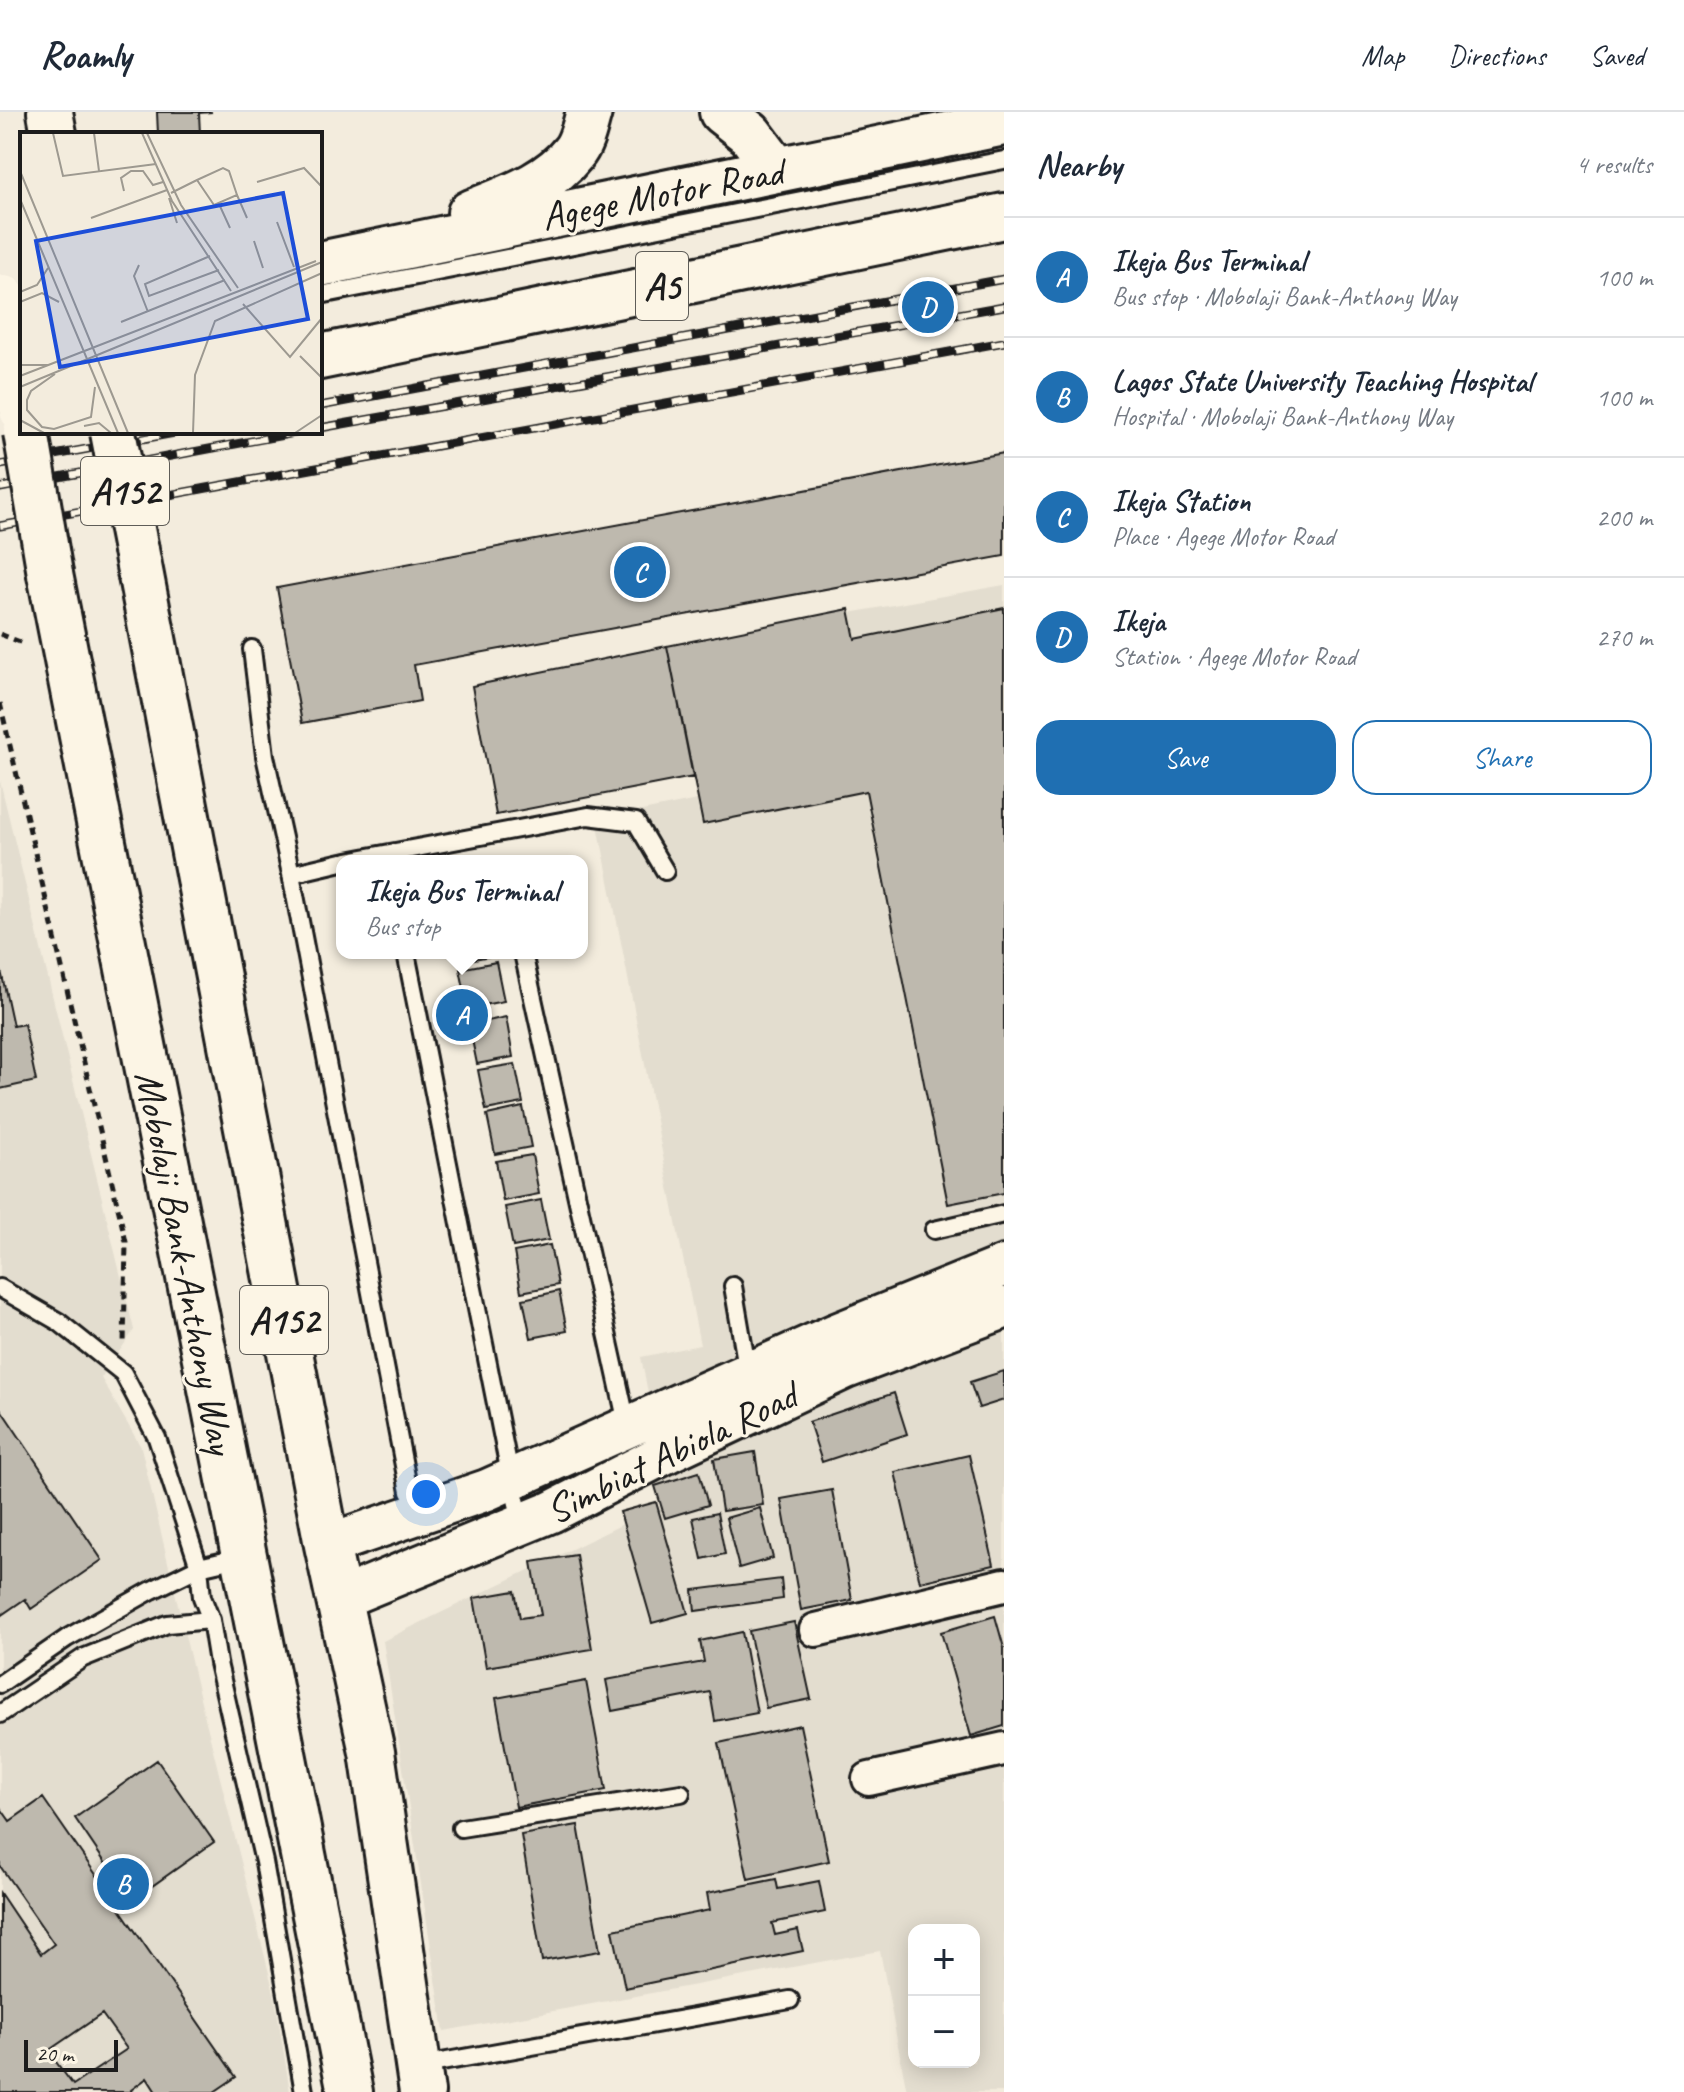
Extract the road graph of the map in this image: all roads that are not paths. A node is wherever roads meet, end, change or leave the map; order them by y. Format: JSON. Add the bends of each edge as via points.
{"nodes":[{"id":1,"x":50,"y":112,"type":"edge"},
{"id":2,"x":589,"y":112,"type":"edge"},
{"id":3,"x":722,"y":112,"type":"edge"},
{"id":4,"x":1004,"y":123,"type":"edge"},
{"id":5,"x":54,"y":132,"type":"edge"},
{"id":6,"x":1004,"y":160,"type":"edge"},
{"id":7,"x":777,"y":170,"type":"junction"},
{"id":8,"x":1004,"y":216,"type":"edge"},
{"id":9,"x":382,"y":249,"type":"junction"},
{"id":10,"x":322,"y":264,"type":"edge"},
{"id":11,"x":322,"y":295,"type":"edge"},
{"id":12,"x":8,"y":305,"type":"edge"},
{"id":13,"x":0,"y":340,"type":"edge"},
{"id":14,"x":322,"y":357,"type":"edge"},
{"id":15,"x":20,"y":358,"type":"edge"},
{"id":16,"x":0,"y":362,"type":"edge"},
{"id":17,"x":20,"y":395,"type":"edge"},
{"id":18,"x":20,"y":419,"type":"edge"},
{"id":19,"x":0,"y":424,"type":"edge"},
{"id":20,"x":26,"y":434,"type":"edge"},
{"id":21,"x":113,"y":434,"type":"edge"},
{"id":22,"x":252,"y":649,"type":"dead end"},
{"id":23,"x":382,"y":855,"type":"edge"},
{"id":24,"x":336,"y":864,"type":"edge"},
{"id":25,"x":665,"y":871,"type":"dead end"},
{"id":26,"x":291,"y":874,"type":"junction"},
{"id":27,"x":407,"y":959,"type":"edge"},
{"id":28,"x":524,"y":959,"type":"edge"},
{"id":29,"x":1004,"y":1214,"type":"edge"},
{"id":30,"x":934,"y":1230,"type":"dead end"},
{"id":31,"x":1004,"y":1266,"type":"edge"},
{"id":32,"x":733,"y":1286,"type":"dead end"},
{"id":33,"x":0,"y":1288,"type":"edge"},
{"id":34,"x":1004,"y":1308,"type":"edge"},
{"id":35,"x":748,"y":1373,"type":"junction"},
{"id":36,"x":636,"y":1447,"type":"junction"},
{"id":37,"x":511,"y":1479,"type":"junction"},
{"id":38,"x":422,"y":1514,"type":"junction"},
{"id":39,"x":522,"y":1524,"type":"junction"},
{"id":40,"x":327,"y":1545,"type":"junction"},
{"id":41,"x":242,"y":1557,"type":"junction"},
{"id":42,"x":199,"y":1567,"type":"junction"},
{"id":43,"x":1004,"y":1585,"type":"edge"},
{"id":44,"x":339,"y":1599,"type":"junction"},
{"id":45,"x":211,"y":1620,"type":"junction"},
{"id":46,"x":816,"y":1630,"type":"dead end"},
{"id":47,"x":0,"y":1684,"type":"edge"},
{"id":48,"x":0,"y":1714,"type":"edge"},
{"id":49,"x":1004,"y":1749,"type":"edge"},
{"id":50,"x":869,"y":1779,"type":"dead end"},
{"id":51,"x":681,"y":1793,"type":"dead end"},
{"id":52,"x":461,"y":1828,"type":"dead end"},
{"id":53,"x":790,"y":2000,"type":"dead end"},
{"id":54,"x":420,"y":2079,"type":"edge"},
{"id":55,"x":304,"y":2092,"type":"edge"},
{"id":56,"x":350,"y":2092,"type":"edge"}],
"edges":[{"from":1,"to":5,"type":"main road"},
{"from":2,"to":9,"type":"main road","via":[[575,151],[550,175]]},
{"from":3,"to":7,"type":"main road","via":[[750,134]]},
{"from":4,"to":7,"type":"main road","name":"Agege Motor Road","number":"A5","via":[[910,133]]},
{"from":6,"to":11,"type":"lane"},
{"from":7,"to":9,"type":"main road","name":"Agege Motor Road","number":"A5"},
{"from":8,"to":14,"type":"main road","number":"A5"},
{"from":9,"to":10,"type":"main road","name":"Agege Motor Road","number":"A5"},
{"from":12,"to":13,"type":"main road"},
{"from":12,"to":17,"type":"main road","bridge":true},
{"from":15,"to":16,"type":"lane"},
{"from":18,"to":19,"type":"main road"},
{"from":20,"to":41,"type":"main road","name":"Mobolaji Bank-Anthony Way","number":"A152","bridge":true},
{"from":21,"to":40,"type":"main road","number":"A152","bridge":true},
{"from":22,"to":26,"type":"lane","via":[[265,756]]},
{"from":23,"to":25,"type":"lane","via":[[588,816],[636,822]]},
{"from":24,"to":26,"type":"lane"},
{"from":26,"to":38,"type":"lane","via":[[409,1492]]},
{"from":27,"to":37,"type":"lane"},
{"from":28,"to":36,"type":"lane"},
{"from":29,"to":30,"type":"lane"},
{"from":31,"to":35,"type":"street"},
{"from":32,"to":35,"type":"lane"},
{"from":33,"to":42,"type":"lane","via":[[59,1322],[123,1373],[157,1438]]},
{"from":34,"to":36,"type":"street","name":"Simbiat Abiola Road","via":[[846,1368],[668,1452]]},
{"from":35,"to":36,"type":"street"},
{"from":36,"to":37,"type":"street"},
{"from":36,"to":39,"type":"street","name":"Simbiat Abiola Road"},
{"from":37,"to":38,"type":"street"},
{"from":37,"to":39,"type":"lane"},
{"from":38,"to":40,"type":"street"},
{"from":39,"to":44,"type":"street","name":"Simbiat Abiola Road"},
{"from":40,"to":44,"type":"main road","number":"A152"},
{"from":41,"to":42,"type":"lane"},
{"from":41,"to":56,"type":"main road","name":"Mobolaji Bank-Anthony Way","number":"A152"},
{"from":42,"to":45,"type":"lane"},
{"from":42,"to":47,"type":"lane","via":[[67,1638]]},
{"from":43,"to":46,"type":"street"},
{"from":44,"to":54,"type":"main road","number":"A152","via":[[372,1752]]},
{"from":45,"to":48,"type":"lane","via":[[167,1624],[83,1658]]},
{"from":45,"to":55,"type":"lane","via":[[264,1862]]},
{"from":49,"to":50,"type":"street"},
{"from":51,"to":52,"type":"lane"},
{"from":53,"to":54,"type":"lane"}]}
